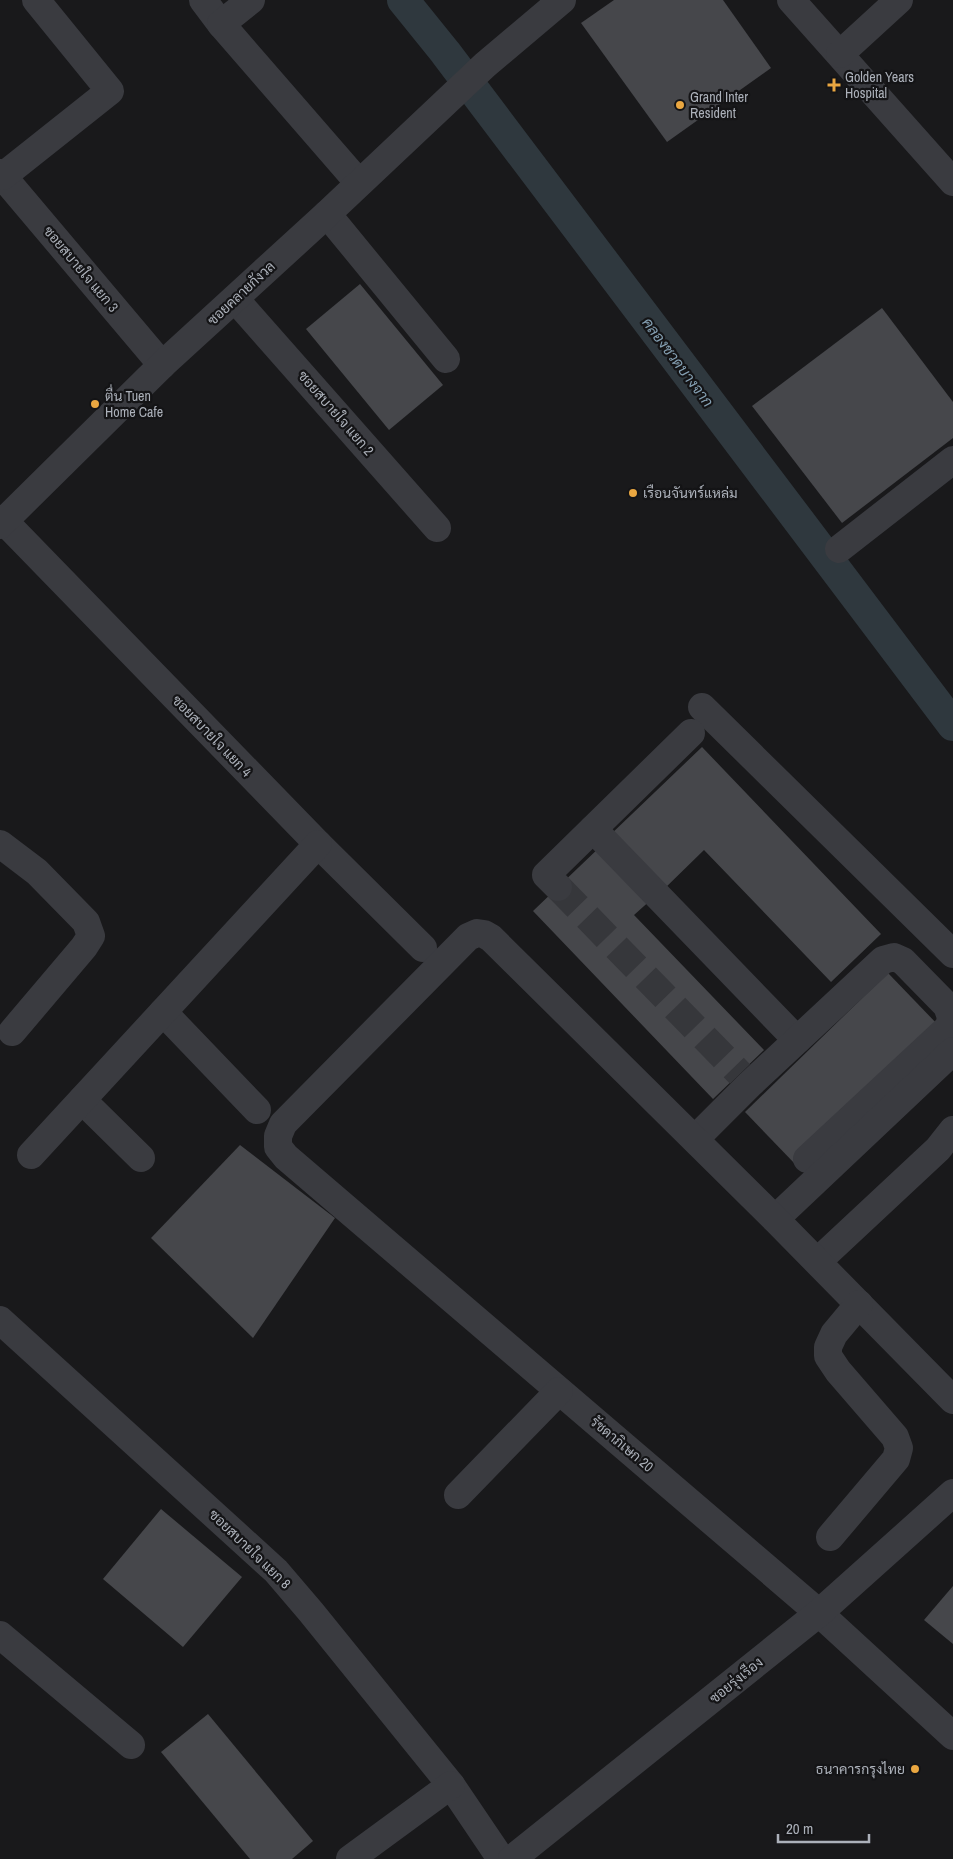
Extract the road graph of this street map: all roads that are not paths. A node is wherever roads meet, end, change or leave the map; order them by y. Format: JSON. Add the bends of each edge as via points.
{"nodes":[{"id":1,"x":36,"y":0,"type":"edge"},
{"id":2,"x":203,"y":0,"type":"edge"},
{"id":3,"x":251,"y":0,"type":"edge"},
{"id":4,"x":562,"y":0,"type":"edge"},
{"id":5,"x":791,"y":0,"type":"edge"},
{"id":6,"x":900,"y":0,"type":"edge"},
{"id":7,"x":221,"y":24,"type":"junction"},
{"id":8,"x":840,"y":54,"type":"junction"},
{"id":9,"x":2,"y":174,"type":"edge"},
{"id":10,"x":953,"y":182,"type":"edge"},
{"id":11,"x":359,"y":183,"type":"junction"},
{"id":12,"x":327,"y":214,"type":"junction"},
{"id":13,"x":235,"y":298,"type":"junction"},
{"id":14,"x":446,"y":359,"type":"dead end"},
{"id":15,"x":162,"y":365,"type":"junction"},
{"id":16,"x":953,"y":460,"type":"edge"},
{"id":17,"x":2,"y":523,"type":"edge"},
{"id":18,"x":437,"y":528,"type":"dead end"},
{"id":19,"x":839,"y":549,"type":"dead end"},
{"id":20,"x":702,"y":707,"type":"dead end"},
{"id":21,"x":691,"y":733,"type":"dead end"},
{"id":22,"x":592,"y":829,"type":"junction"},
{"id":23,"x":0,"y":844,"type":"edge"},
{"id":24,"x":318,"y":844,"type":"junction"},
{"id":25,"x":558,"y":887,"type":"tunnel mouth"},
{"id":26,"x":423,"y":948,"type":"dead end"},
{"id":27,"x":953,"y":954,"type":"edge"},
{"id":28,"x":163,"y":1012,"type":"junction"},
{"id":29,"x":12,"y":1032,"type":"dead end"},
{"id":30,"x":797,"y":1040,"type":"junction"},
{"id":31,"x":953,"y":1051,"type":"edge"},
{"id":32,"x":82,"y":1100,"type":"junction"},
{"id":33,"x":257,"y":1110,"type":"dead end"},
{"id":34,"x":695,"y":1139,"type":"junction"},
{"id":35,"x":948,"y":1147,"type":"edge"},
{"id":36,"x":31,"y":1155,"type":"dead end"},
{"id":37,"x":141,"y":1158,"type":"dead end"},
{"id":38,"x":808,"y":1159,"type":"dead end"},
{"id":39,"x":775,"y":1218,"type":"junction"},
{"id":40,"x":818,"y":1262,"type":"junction"},
{"id":41,"x":859,"y":1304,"type":"junction"},
{"id":42,"x":0,"y":1320,"type":"edge"},
{"id":43,"x":559,"y":1391,"type":"junction"},
{"id":44,"x":953,"y":1400,"type":"edge"},
{"id":45,"x":953,"y":1493,"type":"edge"},
{"id":46,"x":458,"y":1495,"type":"dead end"},
{"id":47,"x":830,"y":1537,"type":"dead end"},
{"id":48,"x":820,"y":1613,"type":"junction"},
{"id":49,"x":0,"y":1635,"type":"edge"},
{"id":50,"x":953,"y":1736,"type":"edge"},
{"id":51,"x":130,"y":1745,"type":"dead end"},
{"id":52,"x":451,"y":1785,"type":"junction"},
{"id":53,"x":350,"y":1859,"type":"edge"},
{"id":54,"x":501,"y":1859,"type":"edge"},
{"id":55,"x":512,"y":1859,"type":"edge"}],
"edges":[{"from":1,"to":9,"type":"street","via":[[110,91]]},
{"from":2,"to":7,"type":"street"},
{"from":3,"to":7,"type":"street"},
{"from":4,"to":11,"type":"street","name":"ซอยคลายกังวล","via":[[447,99]]},
{"from":5,"to":8,"type":"street"},
{"from":6,"to":8,"type":"street"},
{"from":7,"to":11,"type":"street"},
{"from":8,"to":10,"type":"street"},
{"from":9,"to":15,"type":"street","name":"ซอยสบายใจ แยก 3"},
{"from":11,"to":12,"type":"street","name":"ซอยคลายกังวล"},
{"from":12,"to":13,"type":"street","name":"ซอยคลายกังวล"},
{"from":12,"to":14,"type":"street"},
{"from":13,"to":15,"type":"street","name":"ซอยคลายกังวล"},
{"from":13,"to":18,"type":"street","name":"ซอยสบายใจ แยก 2"},
{"from":15,"to":17,"type":"street","name":"ซอยคลายกังวล"},
{"from":16,"to":19,"type":"street"},
{"from":17,"to":24,"type":"street","name":"ซอยสบายใจ แยก 4"},
{"from":20,"to":27,"type":"street"},
{"from":21,"to":22,"type":"street"},
{"from":22,"to":25,"type":"street","via":[[546,875]]},
{"from":22,"to":30,"type":"street"},
{"from":23,"to":29,"type":"street","via":[[36,872],[86,922],[91,936]]},
{"from":24,"to":26,"type":"street","name":"ซอยสบายใจ แยก 4"},
{"from":24,"to":28,"type":"street"},
{"from":28,"to":32,"type":"street"},
{"from":28,"to":33,"type":"street"},
{"from":30,"to":34,"type":"street","via":[[744,1080]]},
{"from":30,"to":38,"type":"street","via":[[883,960],[894,957],[903,960],[947,1006],[951,1017],[948,1027]]},
{"from":31,"to":39,"type":"street"},
{"from":32,"to":36,"type":"street"},
{"from":32,"to":37,"type":"street"},
{"from":34,"to":39,"type":"street"},
{"from":34,"to":43,"type":"street","name":"รัชดาภิเษก 20","via":[[484,934],[468,937],[283,1124],[278,1147],[286,1157]]},
{"from":35,"to":40,"type":"street"},
{"from":39,"to":40,"type":"street"},
{"from":40,"to":41,"type":"street"},
{"from":41,"to":44,"type":"street"},
{"from":41,"to":47,"type":"street","via":[[834,1334],[828,1356],[895,1437],[899,1448],[896,1459]]},
{"from":42,"to":52,"type":"street","name":"ซอยสบายใจ แยก 8","via":[[276,1571]]},
{"from":43,"to":46,"type":"street"},
{"from":43,"to":48,"type":"street","name":"รัชดาภิเษก 20"},
{"from":45,"to":48,"type":"street","name":"ซอยรุ่งเรือง"},
{"from":48,"to":50,"type":"street","name":"รัชดาภิเษก 20"},
{"from":48,"to":55,"type":"street","name":"ซอยรุ่งเรือง"},
{"from":49,"to":51,"type":"street"},
{"from":52,"to":53,"type":"street"},
{"from":52,"to":54,"type":"street","name":"ซอยสบายใจ แยก 8"}]}
